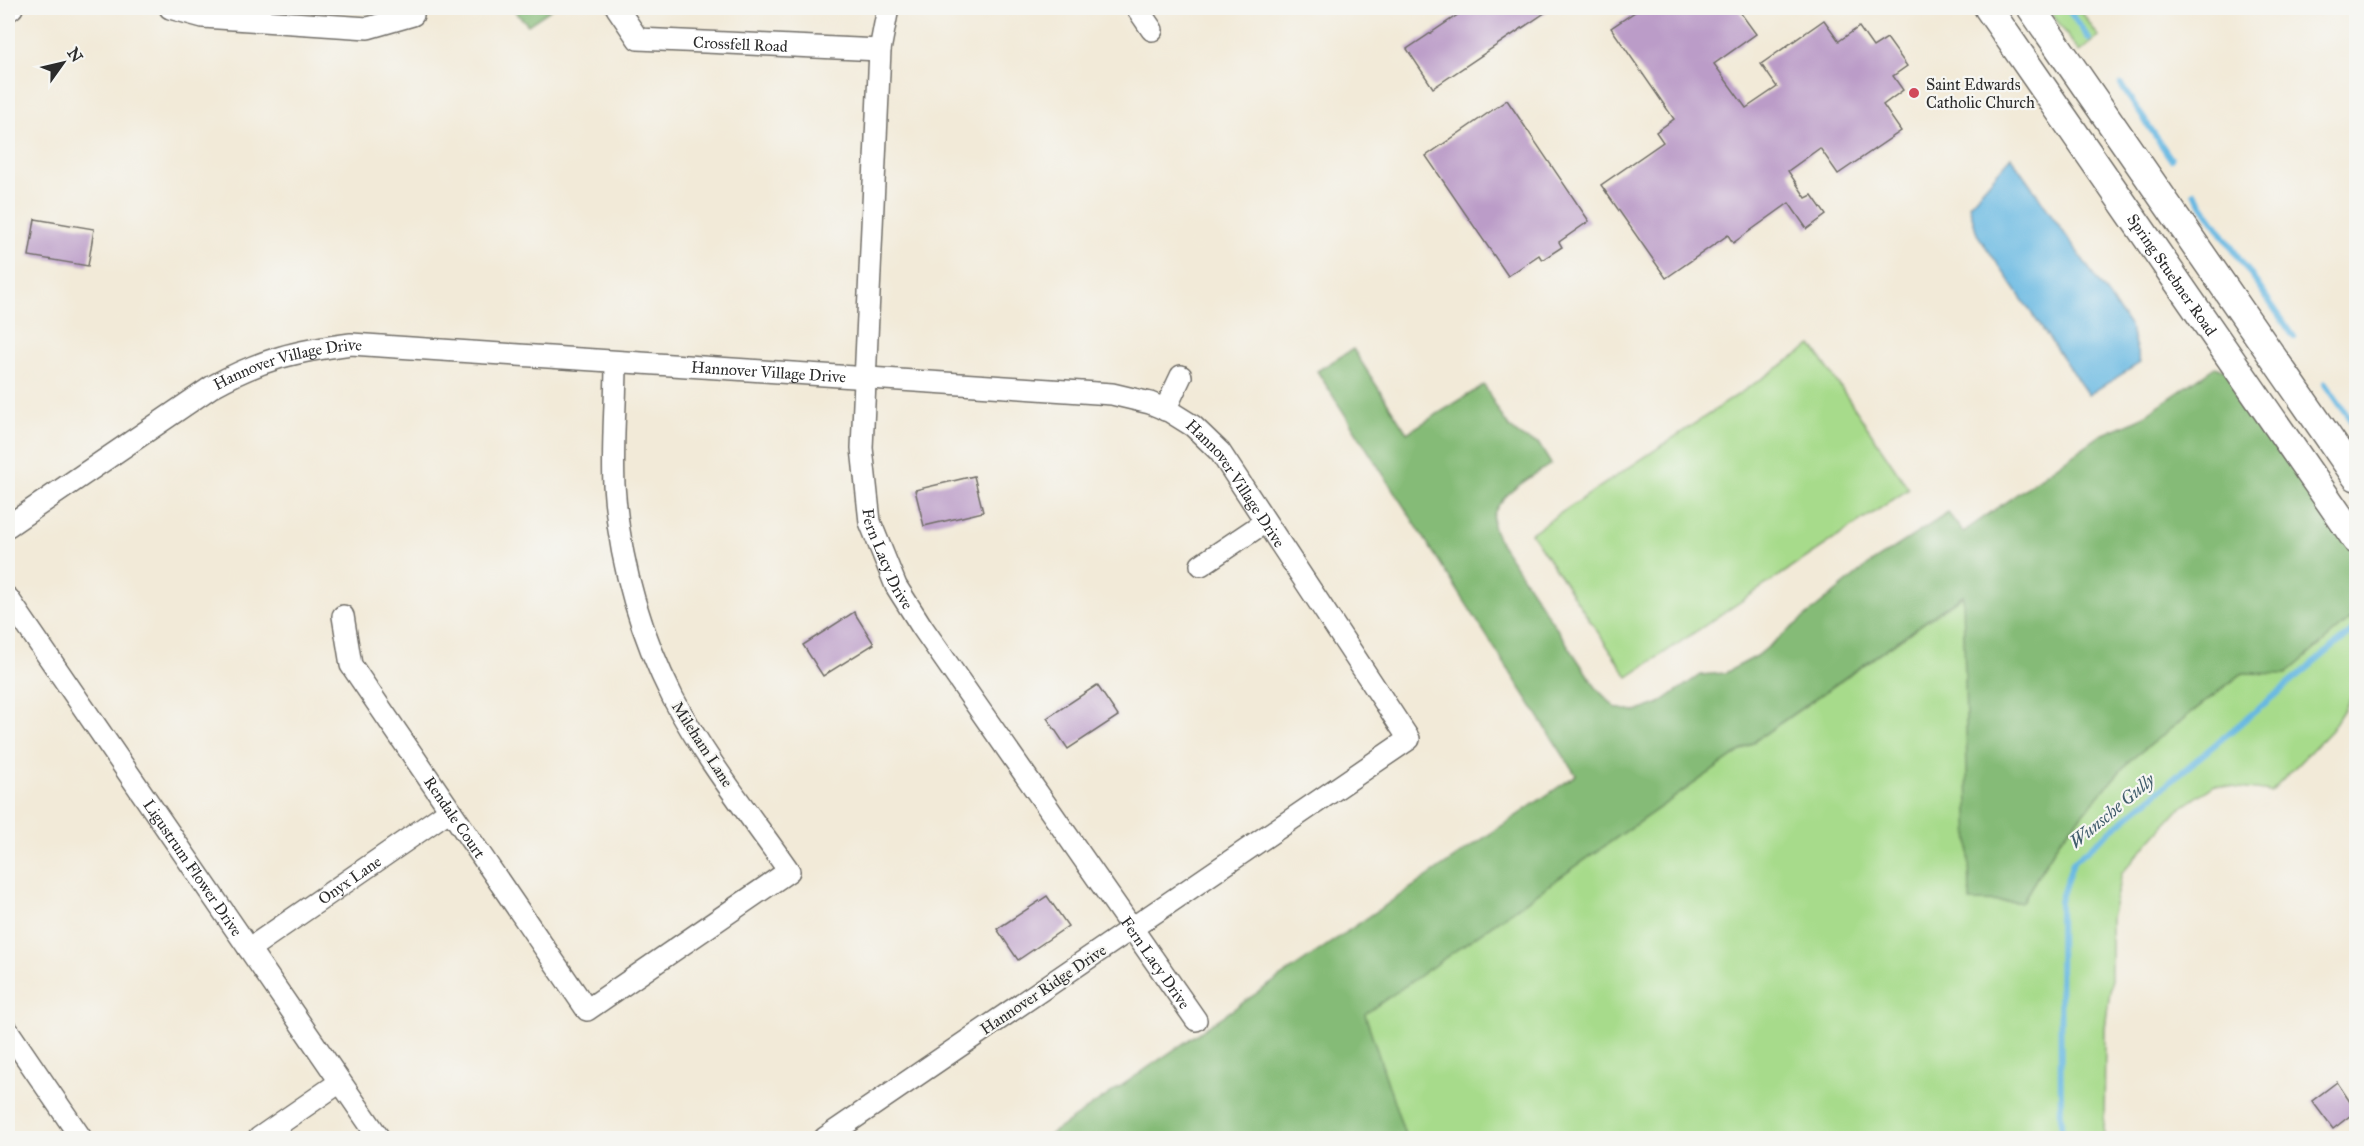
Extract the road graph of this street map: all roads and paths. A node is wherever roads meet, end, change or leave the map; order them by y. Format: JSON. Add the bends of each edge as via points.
{"nodes":[{"id":1,"x":12,"y":8,"type":"edge"},
{"id":2,"x":170,"y":8,"type":"edge"},
{"id":3,"x":617,"y":8,"type":"edge"},
{"id":4,"x":888,"y":8,"type":"edge"},
{"id":5,"x":1137,"y":8,"type":"edge"},
{"id":6,"x":1988,"y":8,"type":"edge"},
{"id":7,"x":2031,"y":8,"type":"edge"},
{"id":8,"x":8,"y":11,"type":"edge"},
{"id":9,"x":413,"y":15,"type":"dead end"},
{"id":10,"x":1152,"y":30,"type":"dead end"},
{"id":11,"x":880,"y":50,"type":"junction"},
{"id":12,"x":2075,"y":72,"type":"junction"},
{"id":13,"x":2046,"y":92,"type":"junction"},
{"id":14,"x":2253,"y":328,"type":"junction"},
{"id":15,"x":2224,"y":348,"type":"junction"},
{"id":16,"x":616,"y":362,"type":"junction"},
{"id":17,"x":1181,"y":376,"type":"dead end"},
{"id":18,"x":867,"y":378,"type":"junction"},
{"id":19,"x":1165,"y":410,"type":"junction"},
{"id":20,"x":2356,"y":477,"type":"edge"},
{"id":21,"x":1265,"y":522,"type":"junction"},
{"id":22,"x":8,"y":526,"type":"edge"},
{"id":23,"x":2356,"y":540,"type":"edge"},
{"id":24,"x":1201,"y":565,"type":"dead end"},
{"id":25,"x":8,"y":598,"type":"edge"},
{"id":26,"x":343,"y":616,"type":"dead end"},
{"id":27,"x":1409,"y":739,"type":"joint"},
{"id":28,"x":450,"y":810,"type":"junction"},
{"id":29,"x":1132,"y":928,"type":"junction"},
{"id":30,"x":249,"y":949,"type":"junction"},
{"id":31,"x":586,"y":1010,"type":"joint"},
{"id":32,"x":1196,"y":1020,"type":"dead end"},
{"id":33,"x":8,"y":1031,"type":"edge"},
{"id":34,"x":340,"y":1082,"type":"junction"},
{"id":35,"x":81,"y":1138,"type":"edge"},
{"id":36,"x":259,"y":1138,"type":"edge"},
{"id":37,"x":379,"y":1138,"type":"edge"},
{"id":38,"x":825,"y":1138,"type":"edge"}],
"edges":[{"from":1,"to":8,"type":"street"},
{"from":2,"to":9,"type":"street","via":[[203,17],[368,28]]},
{"from":3,"to":11,"type":"street","name":"Crossfell Road","via":[[638,39]]},
{"from":4,"to":11,"type":"street","name":"Fern Lacy Drive"},
{"from":5,"to":10,"type":"street"},
{"from":6,"to":13,"type":"main road","name":"Spring Stuebner Road"},
{"from":7,"to":12,"type":"main road"},
{"from":11,"to":18,"type":"street","name":"Fern Lacy Drive"},
{"from":12,"to":13,"type":"main road"},
{"from":12,"to":14,"type":"main road"},
{"from":13,"to":15,"type":"main road","name":"Spring Stuebner Road"},
{"from":14,"to":15,"type":"main road"},
{"from":14,"to":20,"type":"main road"},
{"from":15,"to":23,"type":"main road","name":"Spring Stuebner Road"},
{"from":16,"to":18,"type":"street","name":"Hannover Village Drive"},
{"from":16,"to":22,"type":"street","name":"Hannover Village Drive","via":[[351,344],[299,351],[248,367],[213,386]]},
{"from":16,"to":31,"type":"street","name":"Mileham Lane","via":[[614,484],[626,573],[645,636],[689,725],[789,871]]},
{"from":17,"to":19,"type":"street"},
{"from":18,"to":19,"type":"street","name":"Hannover Village Drive","via":[[1112,394]]},
{"from":18,"to":29,"type":"street","name":"Fern Lacy Drive","via":[[862,448],[870,522],[896,586]]},
{"from":19,"to":21,"type":"street","name":"Hannover Village Drive","via":[[1193,426],[1220,452]]},
{"from":21,"to":24,"type":"street"},
{"from":21,"to":27,"type":"street","name":"Hannover Village Drive"},
{"from":25,"to":30,"type":"street","name":"Ligustrum Flower Drive"},
{"from":26,"to":28,"type":"street","name":"Rendale Court","via":[[351,666]]},
{"from":27,"to":29,"type":"street","name":"Hannover Ridge Drive"},
{"from":28,"to":30,"type":"street","name":"Onyx Lane"},
{"from":28,"to":31,"type":"street","name":"Rendale Court"},
{"from":29,"to":32,"type":"street","name":"Fern Lacy Drive"},
{"from":29,"to":38,"type":"street","name":"Hannover Ridge Drive"},
{"from":30,"to":34,"type":"street","name":"Ligustrum Flower Drive"},
{"from":33,"to":35,"type":"street"},
{"from":34,"to":36,"type":"street"},
{"from":34,"to":37,"type":"street","name":"Ligustrum Flower Drive"}]}
